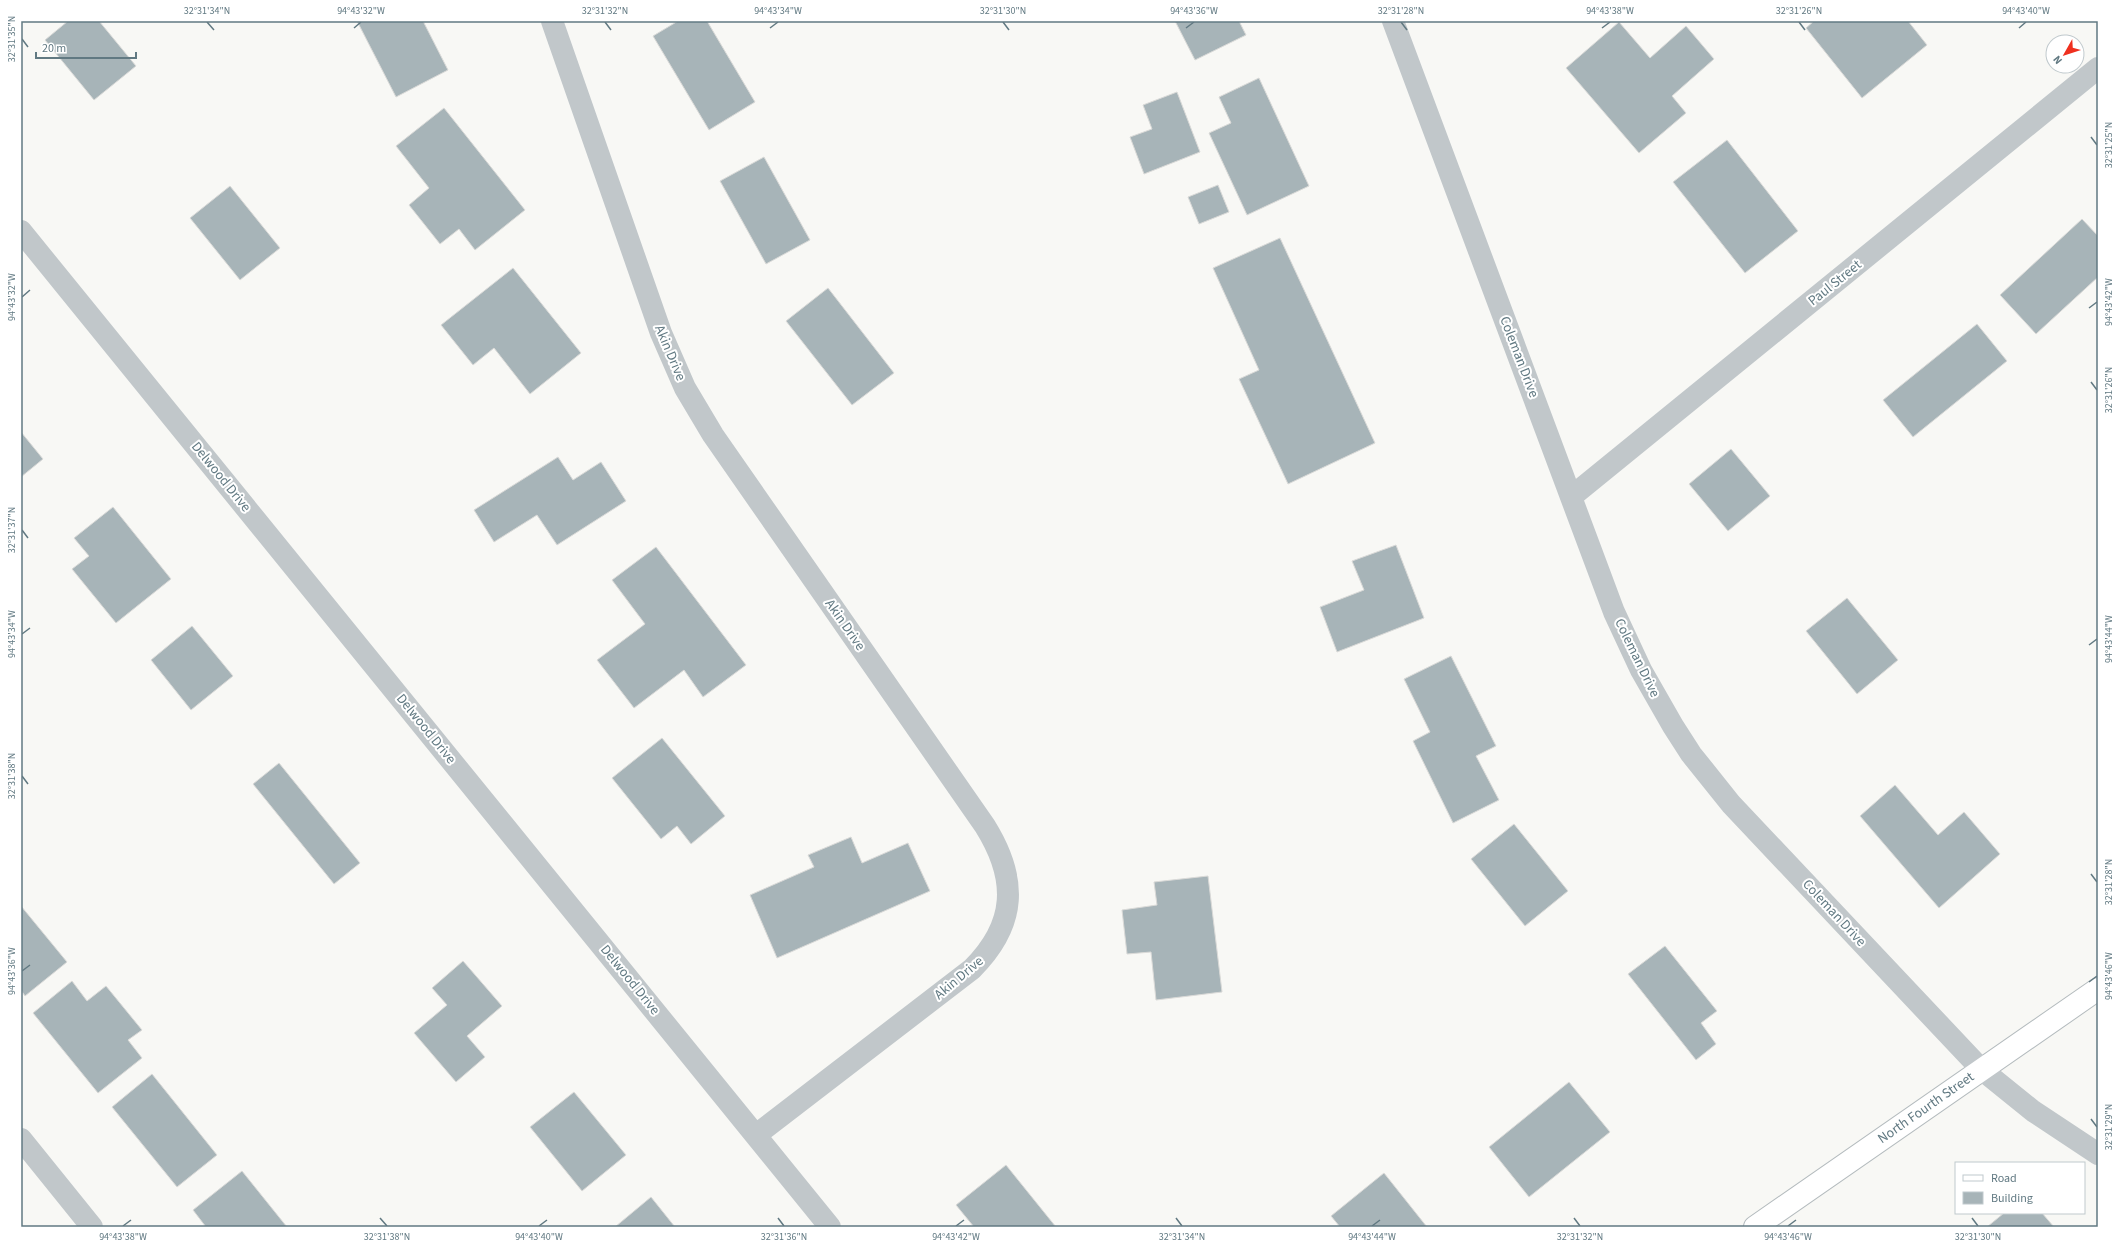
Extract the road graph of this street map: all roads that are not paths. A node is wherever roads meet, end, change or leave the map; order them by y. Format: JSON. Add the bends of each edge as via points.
{"nodes":[{"id":1,"x":552,"y":21,"type":"edge"},
{"id":2,"x":1393,"y":21,"type":"edge"},
{"id":3,"x":2098,"y":68,"type":"edge"},
{"id":4,"x":21,"y":231,"type":"edge"},
{"id":5,"x":1571,"y":497,"type":"junction"},
{"id":6,"x":2098,"y":989,"type":"edge"},
{"id":7,"x":1981,"y":1069,"type":"junction"},
{"id":8,"x":756,"y":1135,"type":"junction"},
{"id":9,"x":21,"y":1139,"type":"edge"},
{"id":10,"x":2098,"y":1154,"type":"edge"},
{"id":11,"x":92,"y":1227,"type":"edge"},
{"id":12,"x":830,"y":1227,"type":"edge"},
{"id":13,"x":1755,"y":1227,"type":"edge"}],
"edges":[{"from":1,"to":8,"type":"street","name":"Akin Drive","via":[[661,333],[685,388],[718,442],[985,826],[1002,855],[1007,876],[1009,894],[1006,914],[1000,933],[986,956]]},
{"from":2,"to":5,"type":"street","name":"Coleman Drive"},
{"from":3,"to":5,"type":"street","name":"Paul Street"},
{"from":4,"to":8,"type":"street","name":"Delwood Drive"},
{"from":5,"to":7,"type":"street","name":"Coleman Drive","via":[[1614,612],[1641,670],[1691,754],[1731,804]]},
{"from":6,"to":7,"type":"main road","name":"North Fourth Street"},
{"from":7,"to":10,"type":"street","name":"Coleman Drive","via":[[2028,1108]]},
{"from":7,"to":13,"type":"main road","name":"North Fourth Street"},
{"from":8,"to":12,"type":"street","name":"Delwood Drive"},
{"from":9,"to":11,"type":"street"}]}
